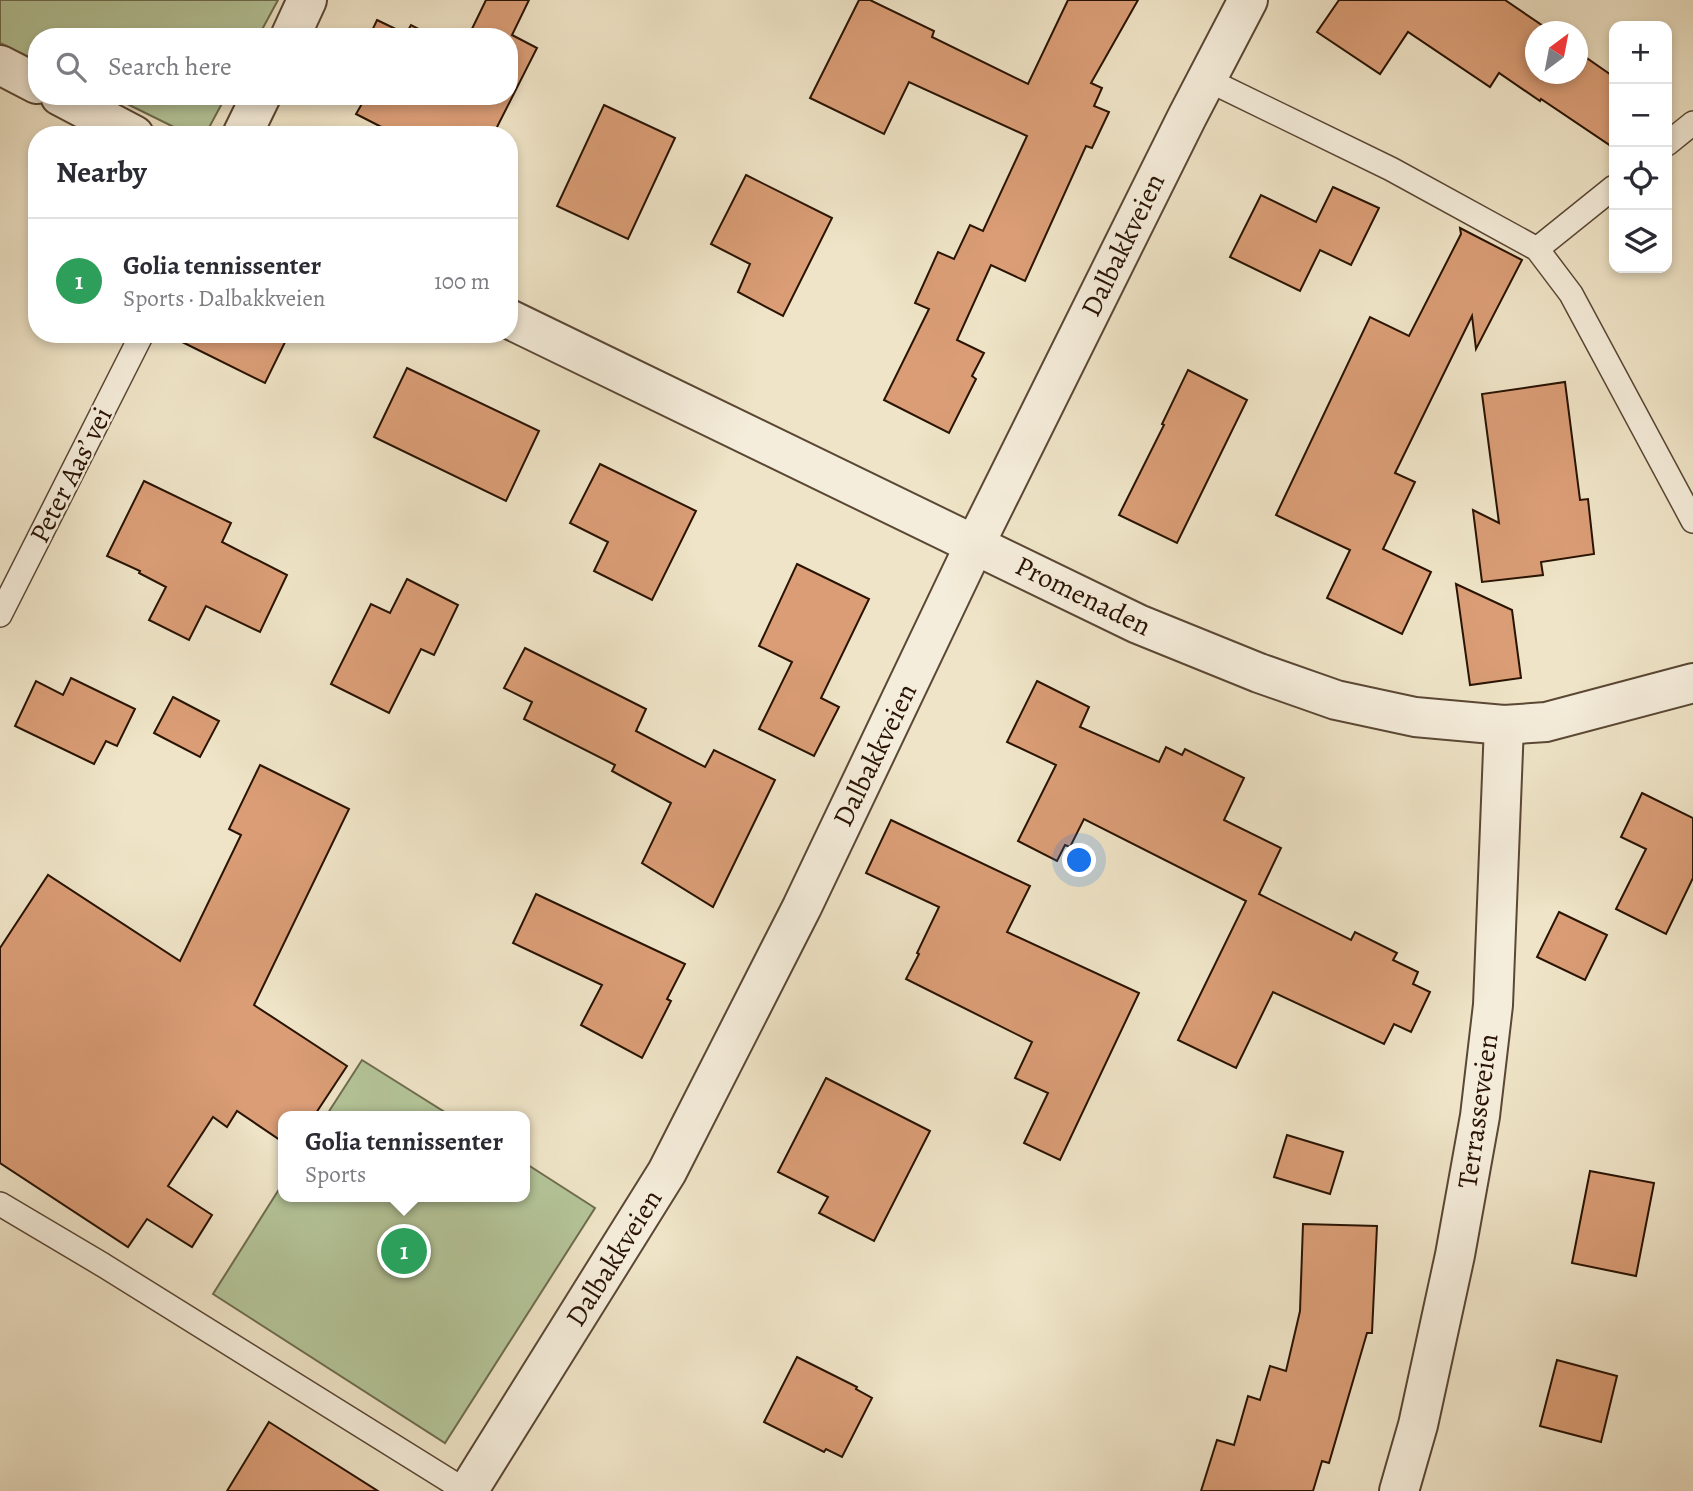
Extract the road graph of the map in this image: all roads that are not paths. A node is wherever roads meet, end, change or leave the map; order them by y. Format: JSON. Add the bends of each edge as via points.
{"nodes":[{"id":1,"x":307,"y":0,"type":"edge"},
{"id":2,"x":1248,"y":0,"type":"edge"},
{"id":3,"x":294,"y":28,"type":"edge"},
{"id":4,"x":0,"y":65,"type":"edge"},
{"id":5,"x":28,"y":79,"type":"edge"},
{"id":6,"x":1206,"y":79,"type":"junction"},
{"id":7,"x":77,"y":105,"type":"edge"},
{"id":8,"x":257,"y":105,"type":"edge"},
{"id":9,"x":1693,"y":123,"type":"edge"},
{"id":10,"x":117,"y":126,"type":"edge"},
{"id":11,"x":246,"y":126,"type":"edge"},
{"id":12,"x":1672,"y":140,"type":"edge"},
{"id":13,"x":1609,"y":191,"type":"edge"},
{"id":14,"x":1537,"y":248,"type":"junction"},
{"id":15,"x":518,"y":323,"type":"edge"},
{"id":16,"x":137,"y":343,"type":"edge"},
{"id":17,"x":1693,"y":521,"type":"edge"},
{"id":18,"x":975,"y":544,"type":"junction"},
{"id":19,"x":0,"y":615,"type":"edge"},
{"id":20,"x":1693,"y":683,"type":"edge"},
{"id":21,"x":1504,"y":725,"type":"junction"},
{"id":22,"x":0,"y":1204,"type":"edge"},
{"id":23,"x":467,"y":1491,"type":"edge"},
{"id":24,"x":1399,"y":1491,"type":"edge"}],
"edges":[{"from":1,"to":3,"type":"street"},
{"from":2,"to":6,"type":"street","name":"Dalbakkveien"},
{"from":4,"to":5,"type":"street"},
{"from":6,"to":14,"type":"lane","via":[[1391,169]]},
{"from":6,"to":18,"type":"street","name":"Dalbakkveien"},
{"from":7,"to":10,"type":"street"},
{"from":8,"to":11,"type":"street"},
{"from":9,"to":12,"type":"lane"},
{"from":13,"to":14,"type":"lane"},
{"from":14,"to":17,"type":"lane","via":[[1571,294]]},
{"from":15,"to":18,"type":"street","name":"Promenaden"},
{"from":16,"to":19,"type":"lane","name":"Peter Aas’ vei"},
{"from":18,"to":21,"type":"street","name":"Promenaden","via":[[1138,624],[1336,700],[1415,718]]},
{"from":18,"to":23,"type":"street","name":"Dalbakkveien","via":[[802,907],[667,1172]]},
{"from":20,"to":21,"type":"street","name":"Promenaden","via":[[1546,722]]},
{"from":21,"to":24,"type":"street","name":"Terrasseveien","via":[[1493,1006],[1480,1116],[1424,1399]]},
{"from":22,"to":23,"type":"lane"}]}
